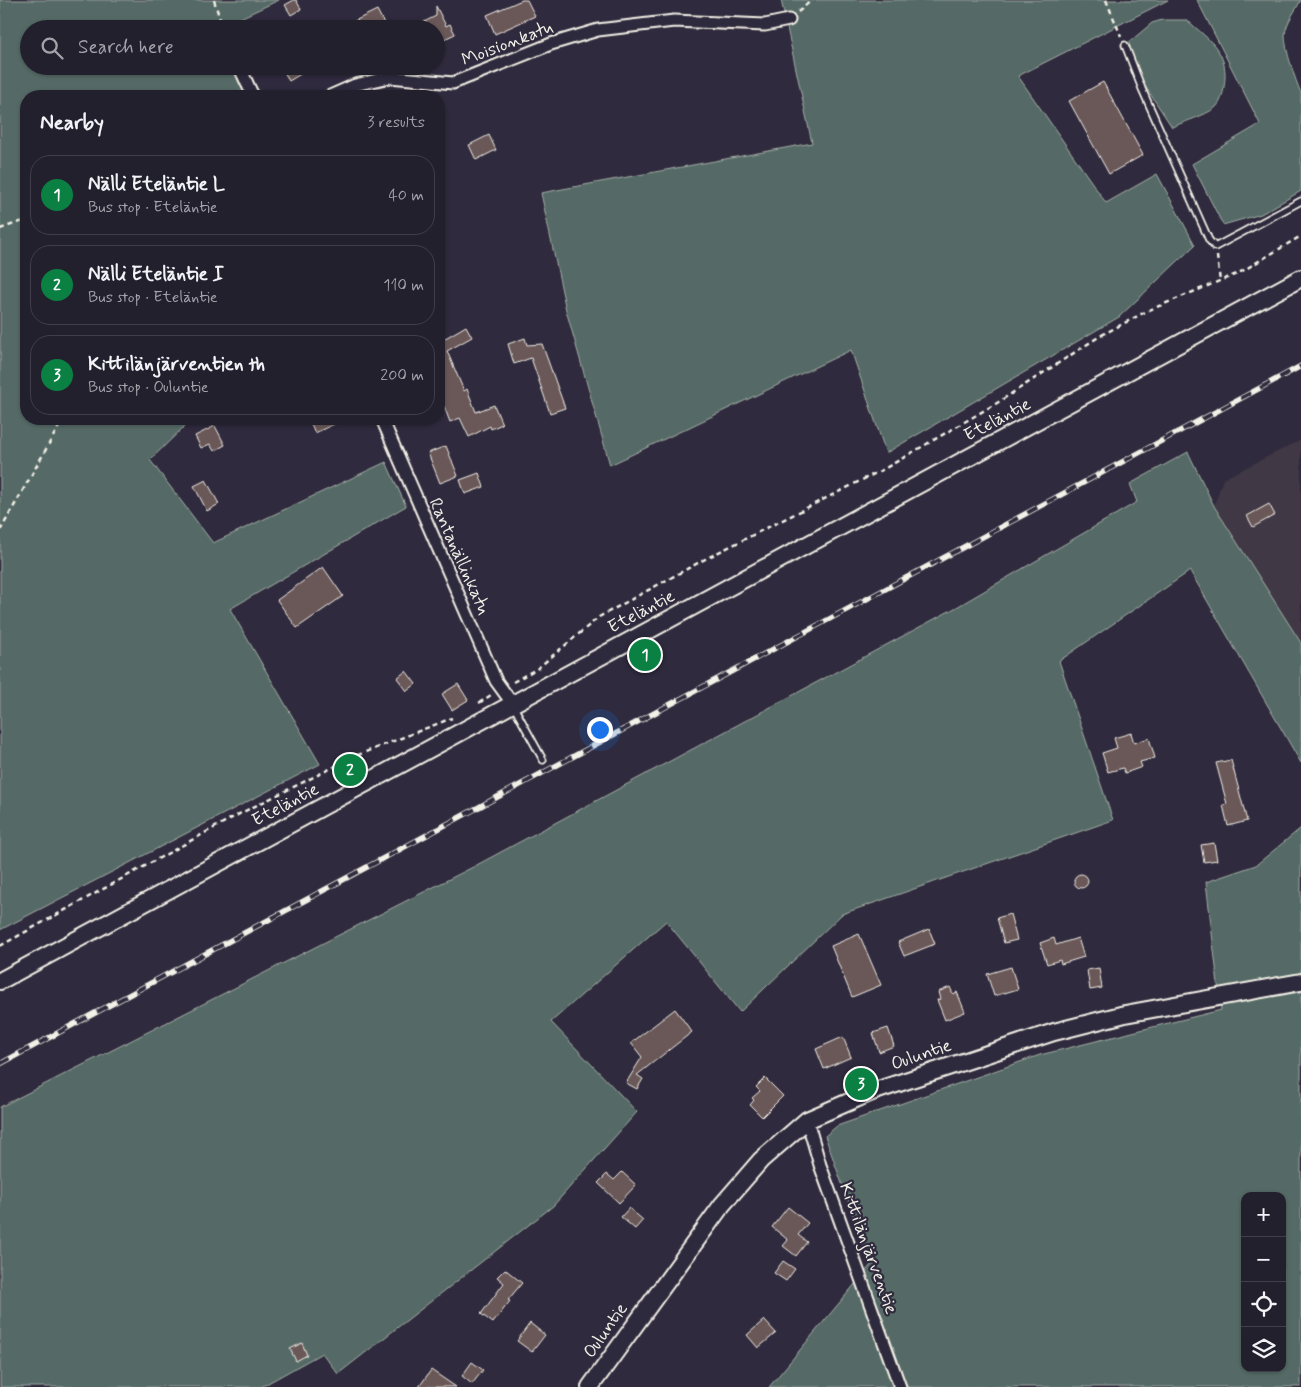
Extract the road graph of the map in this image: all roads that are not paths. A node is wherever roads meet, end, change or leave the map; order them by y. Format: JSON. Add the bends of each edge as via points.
{"nodes":[{"id":1,"x":788,"y":20,"type":"road end"},
{"id":2,"x":1125,"y":45,"type":"road end"},
{"id":3,"x":243,"y":75,"type":"edge"},
{"id":4,"x":249,"y":90,"type":"edge"},
{"id":5,"x":344,"y":90,"type":"edge"},
{"id":6,"x":1301,"y":202,"type":"edge"},
{"id":7,"x":1301,"y":278,"type":"edge"},
{"id":8,"x":385,"y":425,"type":"edge"},
{"id":9,"x":512,"y":704,"type":"junction"},
{"id":10,"x":543,"y":760,"type":"dead end"},
{"id":11,"x":0,"y":981,"type":"edge"},
{"id":12,"x":1301,"y":982,"type":"edge"},
{"id":13,"x":807,"y":1120,"type":"junction"},
{"id":14,"x":590,"y":1387,"type":"edge"},
{"id":15,"x":900,"y":1387,"type":"edge"}],
"edges":[{"from":1,"to":5,"type":"street","name":"Moisionkatu","via":[[765,25],[674,21],[598,30],[551,44],[453,83],[390,77]]},
{"from":2,"to":6,"type":"lane","via":[[1209,240],[1215,247]]},
{"from":3,"to":4,"type":"street"},
{"from":7,"to":9,"type":"main road","name":"Eteläntie"},
{"from":8,"to":9,"type":"street","name":"Rantanällinkatu","via":[[464,611],[501,689]]},
{"from":9,"to":10,"type":"lane"},
{"from":9,"to":11,"type":"main road","name":"Eteläntie"},
{"from":12,"to":13,"type":"main road","name":"Ouluntie","via":[[1124,1014],[1054,1032],[872,1092]]},
{"from":13,"to":14,"type":"main road","name":"Ouluntie","via":[[743,1180]]},
{"from":13,"to":15,"type":"street","name":"Kittilänjärventie","via":[[820,1165]]}]}
